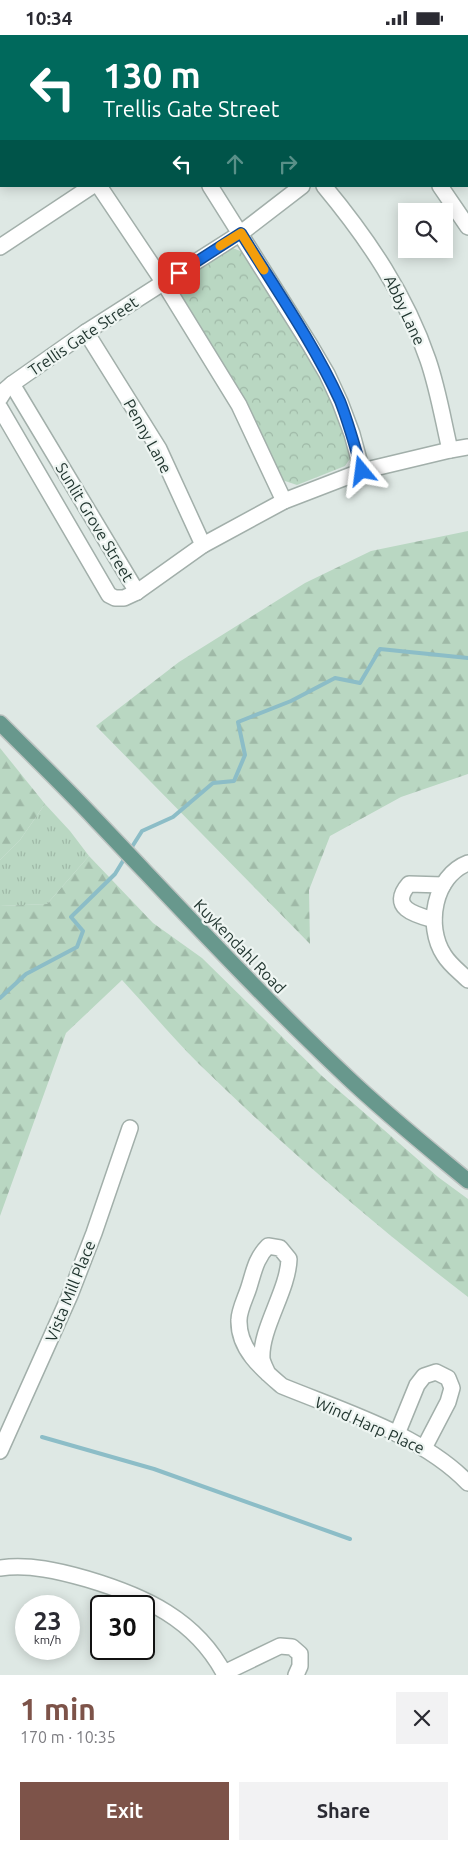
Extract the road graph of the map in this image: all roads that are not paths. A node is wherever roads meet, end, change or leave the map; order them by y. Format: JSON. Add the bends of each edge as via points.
{"nodes":[{"id":1,"x":90,"y":187,"type":"edge"},
{"id":2,"x":100,"y":187,"type":"edge"},
{"id":3,"x":211,"y":187,"type":"edge"},
{"id":4,"x":301,"y":187,"type":"edge"},
{"id":5,"x":325,"y":187,"type":"edge"},
{"id":6,"x":441,"y":187,"type":"edge"},
{"id":7,"x":468,"y":227,"type":"edge"},
{"id":8,"x":241,"y":233,"type":"junction"},
{"id":9,"x":0,"y":247,"type":"edge"},
{"id":10,"x":164,"y":283,"type":"junction"},
{"id":11,"x":86,"y":332,"type":"junction"},
{"id":12,"x":12,"y":385,"type":"junction"},
{"id":13,"x":0,"y":398,"type":"edge"},
{"id":14,"x":0,"y":408,"type":"edge"},
{"id":15,"x":468,"y":447,"type":"edge"},
{"id":16,"x":450,"y":450,"type":"junction"},
{"id":17,"x":362,"y":471,"type":"junction"},
{"id":18,"x":284,"y":501,"type":"junction"},
{"id":19,"x":203,"y":545,"type":"junction"},
{"id":20,"x":137,"y":592,"type":"junction"},
{"id":21,"x":0,"y":723,"type":"edge"},
{"id":22,"x":468,"y":863,"type":"edge"},
{"id":23,"x":443,"y":885,"type":"junction"},
{"id":24,"x":434,"y":920,"type":"junction"},
{"id":25,"x":468,"y":980,"type":"edge"},
{"id":26,"x":130,"y":1127,"type":"dead end"},
{"id":27,"x":468,"y":1181,"type":"edge"},
{"id":28,"x":268,"y":1374,"type":"junction"},
{"id":29,"x":397,"y":1434,"type":"junction"},
{"id":30,"x":424,"y":1448,"type":"junction"},
{"id":31,"x":0,"y":1451,"type":"edge"},
{"id":32,"x":468,"y":1483,"type":"edge"},
{"id":33,"x":0,"y":1567,"type":"edge"},
{"id":34,"x":224,"y":1674,"type":"edge"},
{"id":35,"x":296,"y":1675,"type":"edge"}],
"edges":[{"from":1,"to":9,"type":"street"},
{"from":2,"to":10,"type":"street"},
{"from":3,"to":8,"type":"street"},
{"from":4,"to":8,"type":"street","name":"Trellis Gate Street"},
{"from":5,"to":16,"type":"street","name":"Abby Lane","via":[[381,261],[406,309],[428,360]]},
{"from":6,"to":7,"type":"street"},
{"from":8,"to":10,"type":"street","name":"Trellis Gate Street"},
{"from":8,"to":17,"type":"street","via":[[327,374],[352,434]]},
{"from":10,"to":11,"type":"street","name":"Trellis Gate Street"},
{"from":10,"to":18,"type":"street","via":[[239,405]]},
{"from":11,"to":12,"type":"street","name":"Trellis Gate Street"},
{"from":11,"to":19,"type":"street","name":"Penny Lane","via":[[159,449]]},
{"from":12,"to":13,"type":"street"},
{"from":12,"to":20,"type":"street","name":"Sunlit Grove Street"},
{"from":14,"to":20,"type":"street","name":"Sunlit Grove Street","via":[[109,595],[124,598]]},
{"from":15,"to":16,"type":"street"},
{"from":16,"to":17,"type":"street"},
{"from":17,"to":18,"type":"street"},
{"from":18,"to":19,"type":"street"},
{"from":19,"to":20,"type":"street"},
{"from":21,"to":27,"type":"main road","name":"Kuykendahl Road","via":[[266,998],[348,1078]]},
{"from":22,"to":23,"type":"street","via":[[452,873]]},
{"from":23,"to":24,"type":"street","via":[[436,901]]},
{"from":23,"to":24,"type":"street","via":[[409,884],[402,896],[406,910]]},
{"from":24,"to":25,"type":"street","via":[[433,928],[443,954]]},
{"from":26,"to":31,"type":"street","name":"Vista Mill Place","via":[[70,1295]]},
{"from":28,"to":28,"type":"street","name":"Wind Harp Place","via":[[262,1361],[263,1349],[290,1259],[280,1248],[268,1246],[259,1255],[239,1320],[242,1342]]},
{"from":28,"to":29,"type":"street","name":"Wind Harp Place","via":[[282,1386]]},
{"from":29,"to":30,"type":"street","name":"Wind Harp Place"},
{"from":29,"to":30,"type":"street","via":[[417,1385],[424,1376],[436,1372],[448,1378],[452,1388],[448,1401]]},
{"from":30,"to":32,"type":"street","name":"Wind Harp Place","via":[[443,1459]]},
{"from":33,"to":34,"type":"street","via":[[51,1569],[116,1587],[145,1599],[188,1628]]},
{"from":34,"to":35,"type":"street","via":[[280,1645],[292,1647],[300,1655]]}]}
